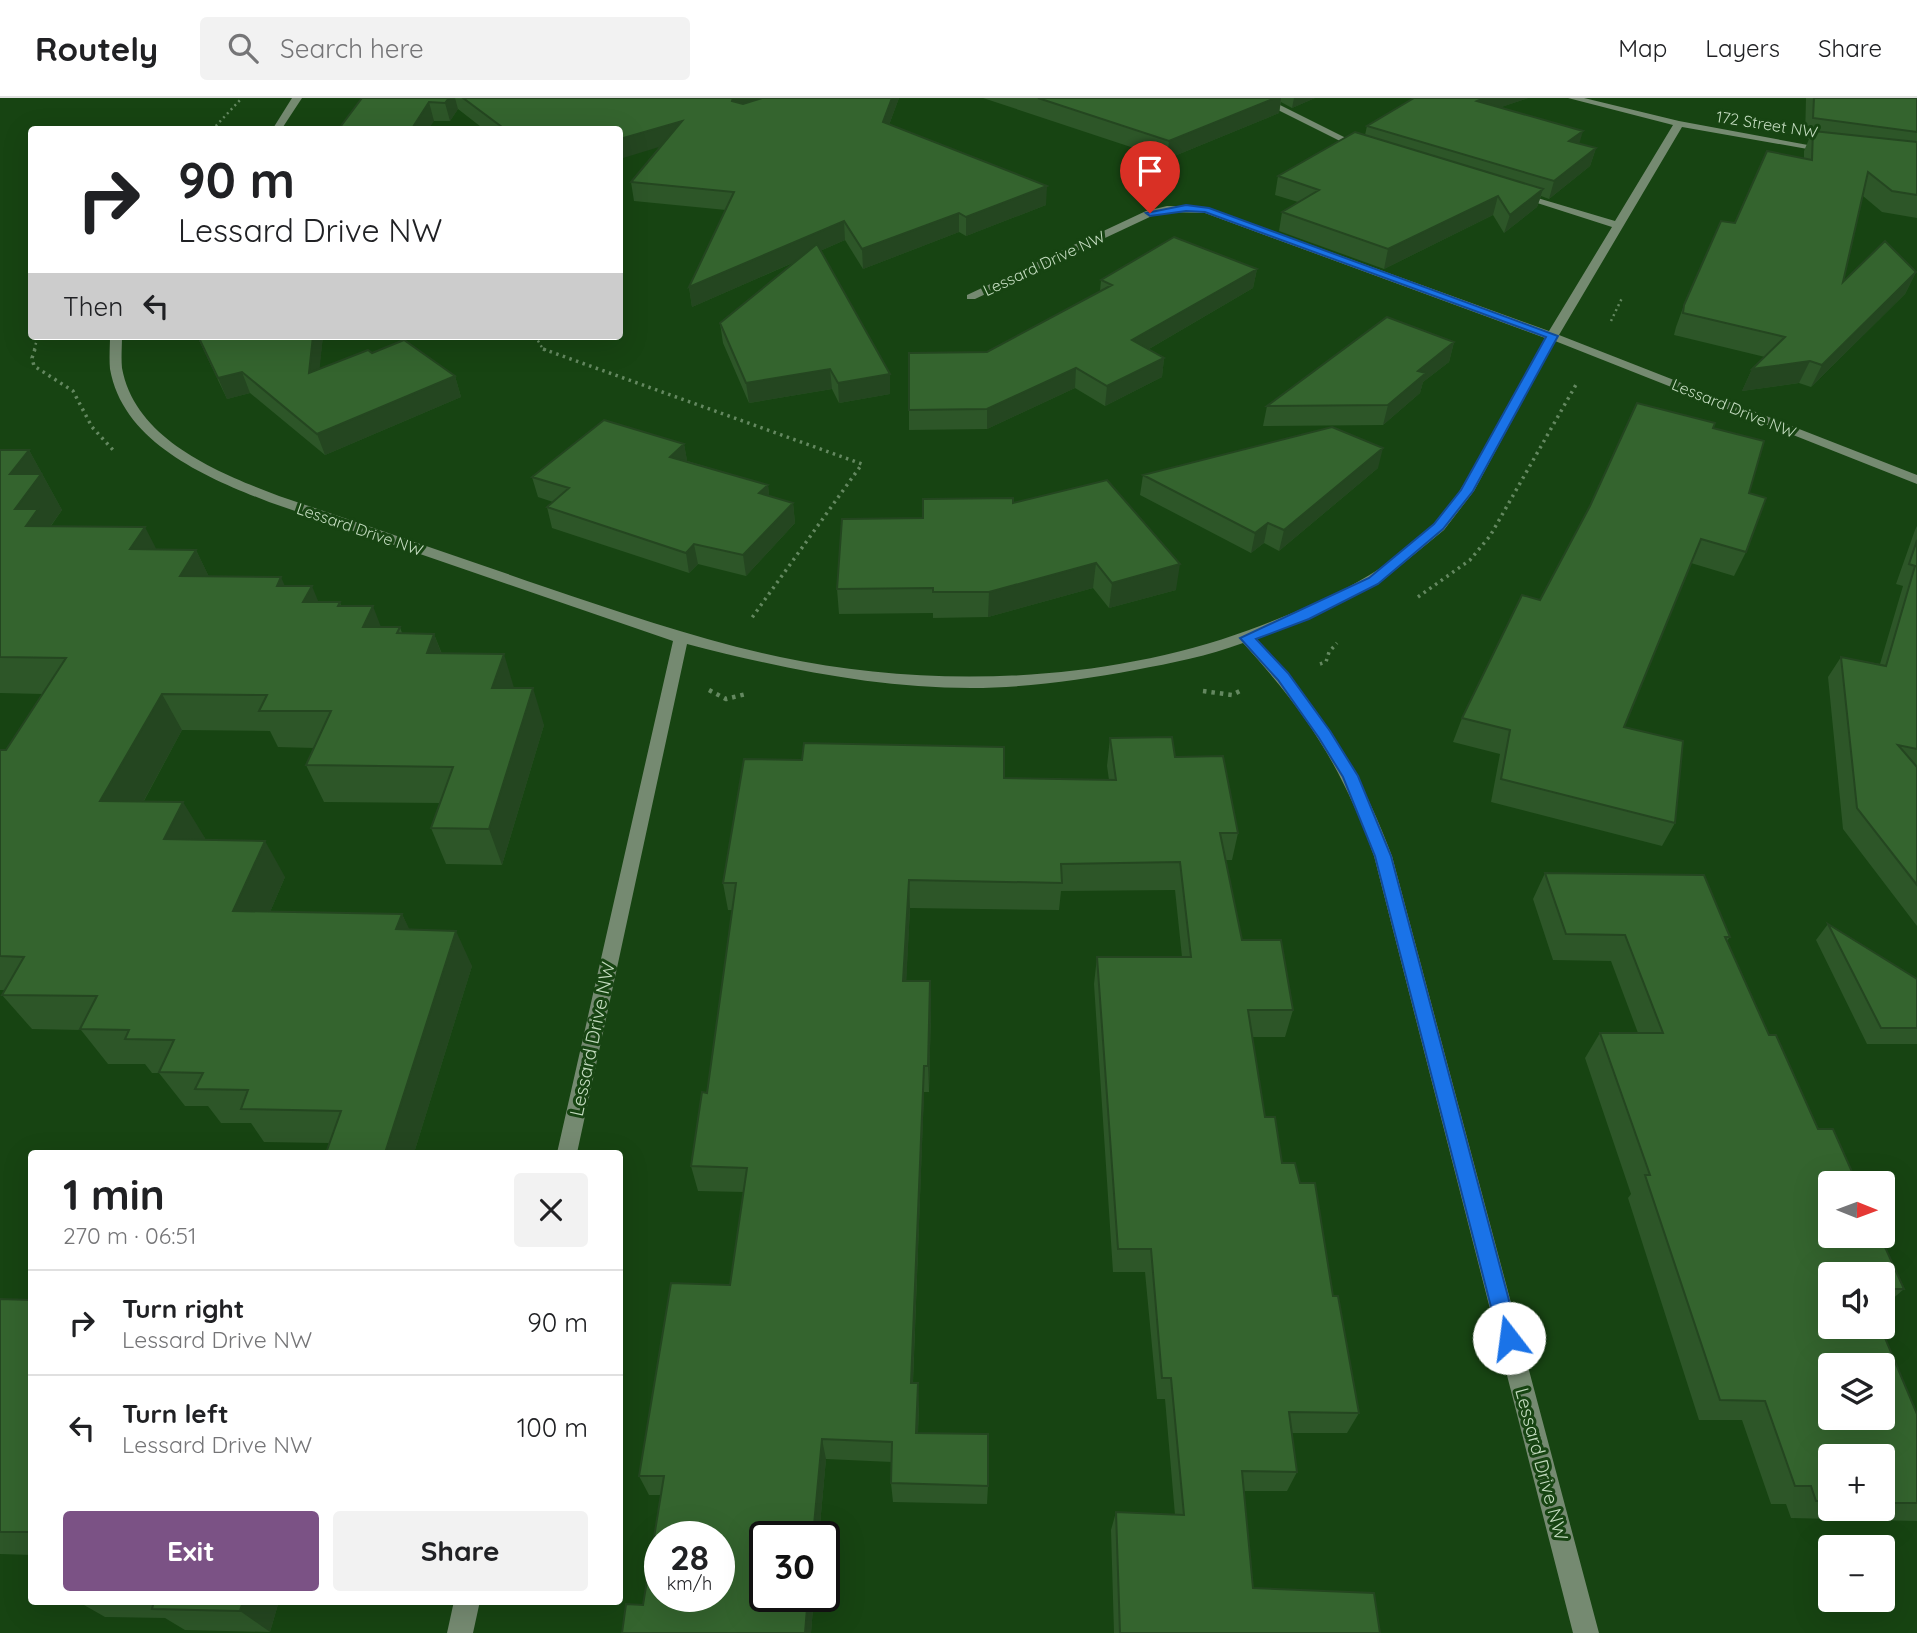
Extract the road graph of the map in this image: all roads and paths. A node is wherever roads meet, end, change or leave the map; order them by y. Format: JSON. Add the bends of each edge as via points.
{"nodes":[{"id":1,"x":242,"y":98,"type":"edge"},
{"id":2,"x":297,"y":98,"type":"edge"},
{"id":3,"x":1259,"y":98,"type":"edge"},
{"id":4,"x":1573,"y":98,"type":"edge"},
{"id":5,"x":1679,"y":124,"type":"junction"},
{"id":6,"x":216,"y":126,"type":"edge"},
{"id":7,"x":279,"y":126,"type":"edge"},
{"id":8,"x":1843,"y":151,"type":"edge"},
{"id":9,"x":1379,"y":154,"type":"edge"},
{"id":10,"x":1499,"y":190,"type":"edge"},
{"id":11,"x":1619,"y":226,"type":"junction"},
{"id":12,"x":971,"y":297,"type":"dead end"},
{"id":13,"x":1552,"y":336,"type":"junction"},
{"id":14,"x":36,"y":340,"type":"edge"},
{"id":15,"x":116,"y":340,"type":"edge"},
{"id":16,"x":537,"y":340,"type":"edge"},
{"id":17,"x":74,"y":391,"type":"dead end"},
{"id":18,"x":1917,"y":480,"type":"edge"},
{"id":19,"x":681,"y":638,"type":"junction"},
{"id":20,"x":1247,"y":638,"type":"junction"},
{"id":21,"x":728,"y":651,"type":"junction"},
{"id":22,"x":568,"y":1150,"type":"edge"},
{"id":23,"x":466,"y":1605,"type":"edge"},
{"id":24,"x":460,"y":1633,"type":"edge"},
{"id":25,"x":1586,"y":1633,"type":"edge"}],
"edges":[{"from":1,"to":6,"type":"path"},
{"from":2,"to":7,"type":"street"},
{"from":3,"to":9,"type":"street"},
{"from":4,"to":5,"type":"street","name":"172 Street NW"},
{"from":5,"to":8,"type":"street","name":"172 Street NW"},
{"from":5,"to":11,"type":"street","name":"Lessard Drive NW"},
{"from":10,"to":11,"type":"street"},
{"from":11,"to":13,"type":"street","name":"Lessard Drive NW"},
{"from":12,"to":13,"type":"street","name":"Lessard Drive NW","via":[[1150,213],[1186,208],[1227,216]]},
{"from":13,"to":18,"type":"street","name":"Lessard Drive NW"},
{"from":13,"to":20,"type":"street","name":"Lessard Drive NW","via":[[1467,491],[1439,527],[1373,581]]},
{"from":14,"to":17,"type":"path","via":[[34,366]]},
{"from":15,"to":19,"type":"street","name":"Lessard Drive NW","via":[[115,370],[123,392],[148,428],[176,452],[228,483]]},
{"from":16,"to":21,"type":"path","via":[[543,349],[862,464]]},
{"from":19,"to":21,"type":"street","name":"Lessard Drive NW"},
{"from":19,"to":22,"type":"street","name":"Lessard Drive NW"},
{"from":20,"to":21,"type":"street","name":"Lessard Drive NW","via":[[1095,673],[970,683],[877,677]]},
{"from":20,"to":25,"type":"street","name":"Lessard Drive NW","via":[[1283,676],[1325,734],[1350,776],[1383,856]]},
{"from":23,"to":24,"type":"street"}]}
